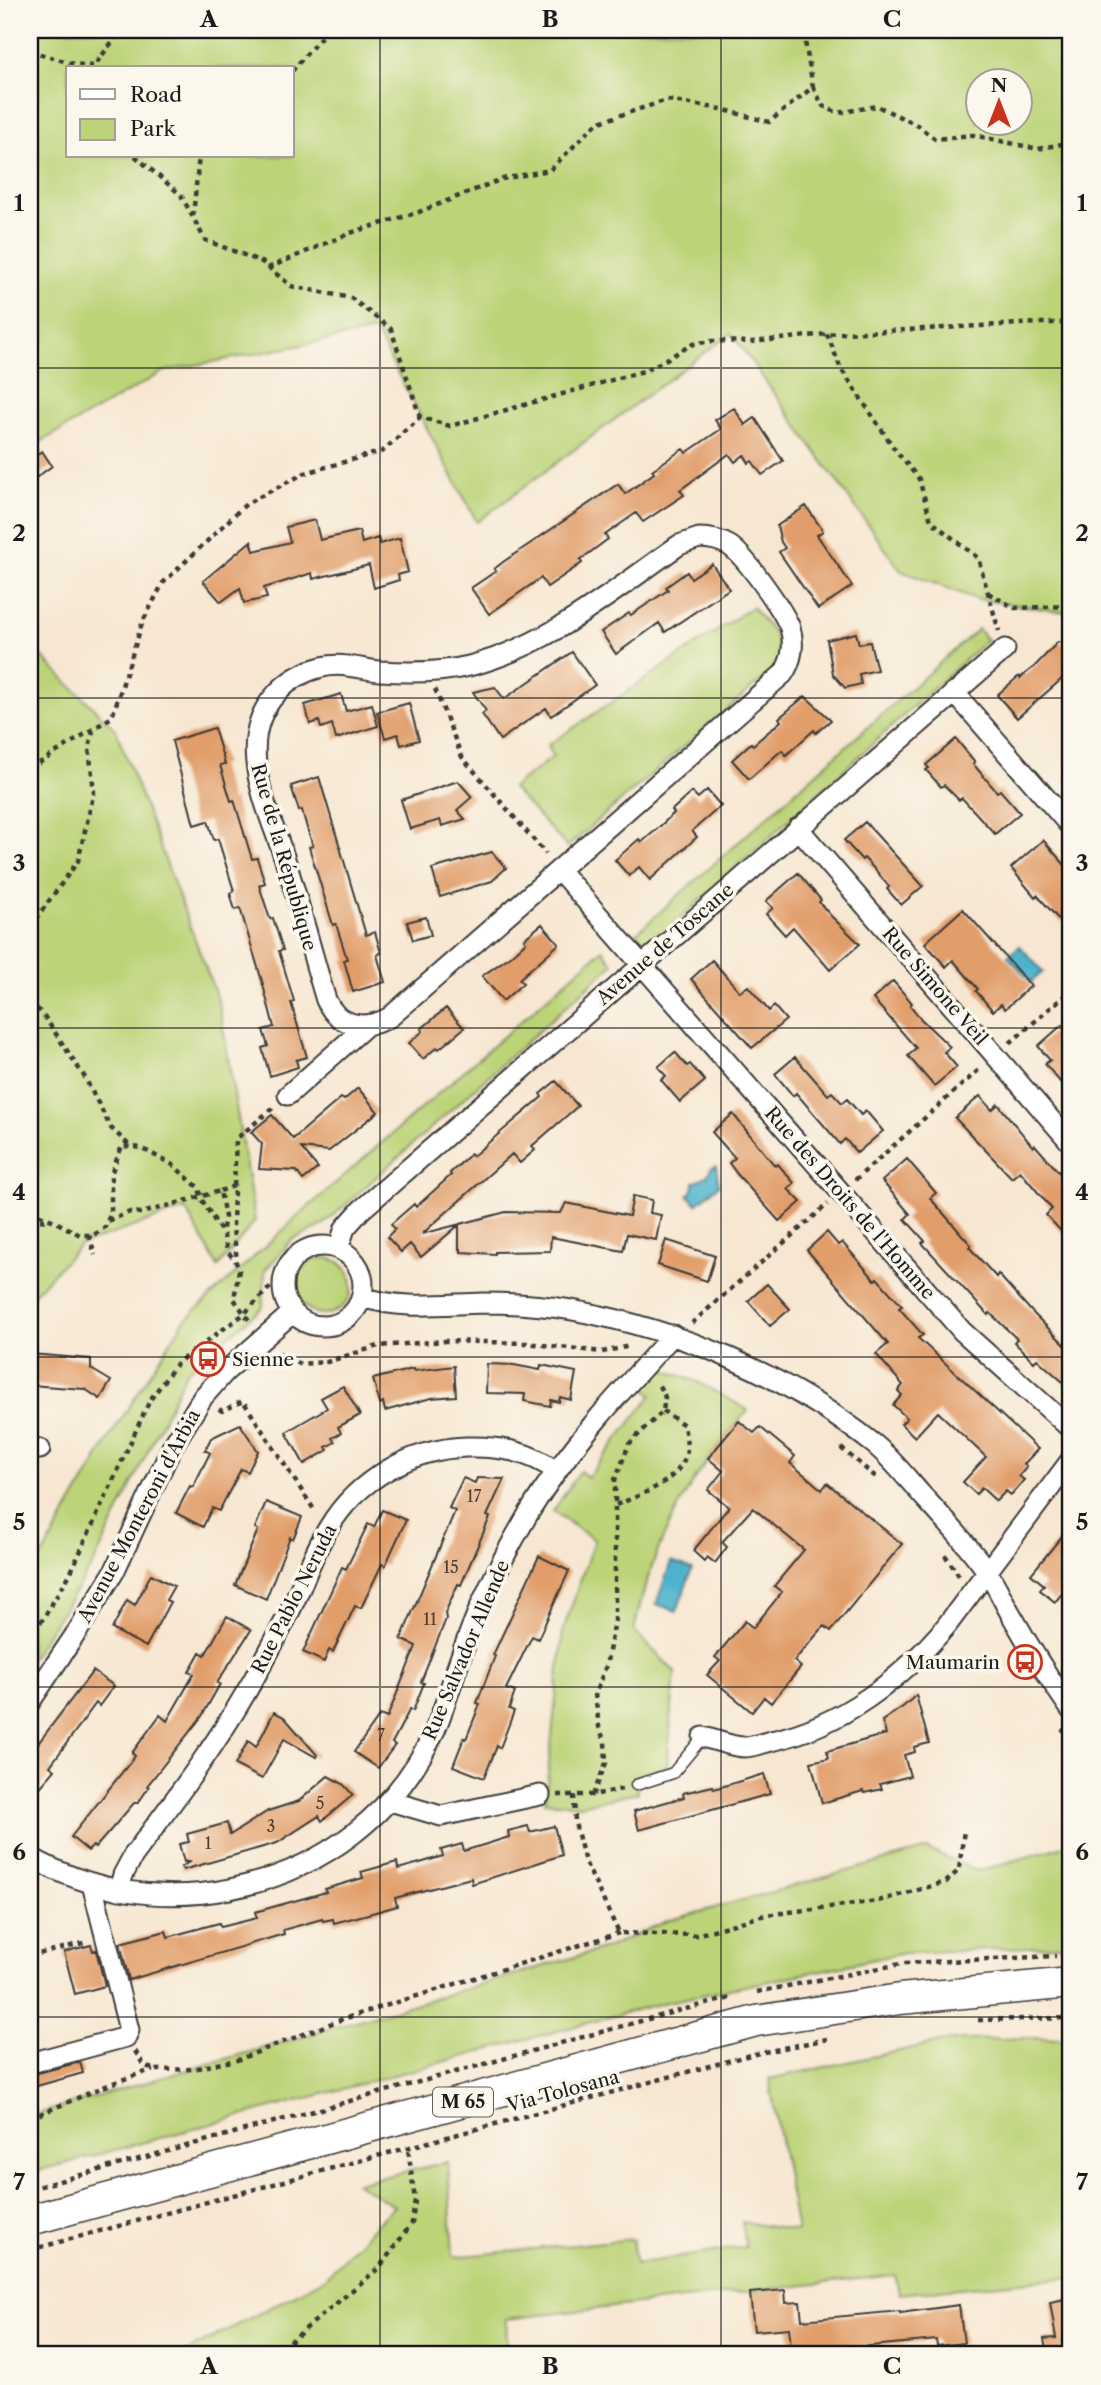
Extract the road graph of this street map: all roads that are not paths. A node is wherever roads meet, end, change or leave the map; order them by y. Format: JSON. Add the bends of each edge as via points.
{"nodes":[{"id":1,"x":1005,"y":649,"type":"road end"},
{"id":2,"x":954,"y":692,"type":"junction"},
{"id":3,"x":1071,"y":827,"type":"edge"},
{"id":4,"x":798,"y":828,"type":"junction"},
{"id":5,"x":559,"y":870,"type":"junction"},
{"id":6,"x":641,"y":966,"type":"junction"},
{"id":7,"x":367,"y":1025,"type":"junction"},
{"id":8,"x":288,"y":1095,"type":"road end"},
{"id":9,"x":1071,"y":1143,"type":"edge"},
{"id":10,"x":338,"y":1249,"type":"junction"},
{"id":11,"x":362,"y":1297,"type":"junction"},
{"id":12,"x":292,"y":1313,"type":"junction"},
{"id":13,"x":679,"y":1337,"type":"junction"},
{"id":14,"x":1071,"y":1429,"type":"edge"},
{"id":15,"x":1071,"y":1460,"type":"edge"},
{"id":16,"x":556,"y":1471,"type":"junction"},
{"id":17,"x":987,"y":1570,"type":"junction"},
{"id":18,"x":30,"y":1702,"type":"edge"},
{"id":19,"x":1071,"y":1710,"type":"edge"},
{"id":20,"x":703,"y":1737,"type":"joint"},
{"id":21,"x":636,"y":1785,"type":"road end"},
{"id":22,"x":540,"y":1795,"type":"road end"},
{"id":23,"x":390,"y":1801,"type":"junction"},
{"id":24,"x":30,"y":1857,"type":"edge"},
{"id":25,"x":92,"y":1884,"type":"junction"},
{"id":26,"x":119,"y":1890,"type":"junction"},
{"id":27,"x":1071,"y":1983,"type":"edge"},
{"id":28,"x":1071,"y":1994,"type":"edge"},
{"id":29,"x":900,"y":1999,"type":"junction"},
{"id":30,"x":30,"y":2063,"type":"edge"},
{"id":31,"x":30,"y":2220,"type":"edge"}],
"edges":[{"from":1,"to":2,"type":"street","name":"Avenue de Toscane"},
{"from":2,"to":3,"type":"street"},
{"from":2,"to":4,"type":"street","name":"Avenue de Toscane"},
{"from":4,"to":6,"type":"street","name":"Avenue de Toscane"},
{"from":4,"to":9,"type":"street","name":"Rue Simone Veil"},
{"from":5,"to":6,"type":"street"},
{"from":5,"to":7,"type":"street","name":"Rue de la République","via":[[390,1017]]},
{"from":5,"to":7,"type":"street","name":"Rue de la République","via":[[788,667],[792,638],[786,621],[743,557],[719,540],[699,538],[679,545],[538,640],[492,659],[429,672],[335,665],[308,671],[289,682],[264,709],[254,750],[257,776],[326,1000],[342,1021]]},
{"from":6,"to":10,"type":"street","name":"Avenue de Toscane","via":[[361,1210],[345,1228]]},
{"from":6,"to":14,"type":"street","name":"Rue des Droits de l'Homme","via":[[962,1331]]},
{"from":7,"to":8,"type":"street"},
{"from":10,"to":11,"type":"street","via":[[356,1263],[362,1276]]},
{"from":10,"to":12,"type":"street","via":[[310,1248],[291,1261],[282,1287]]},
{"from":11,"to":12,"type":"street","via":[[352,1315],[331,1326],[310,1324]]},
{"from":11,"to":13,"type":"street","via":[[407,1306],[484,1303],[566,1309]]},
{"from":12,"to":18,"type":"street","name":"Avenue Monteroni d'Arbia","via":[[203,1397],[172,1447],[114,1572]]},
{"from":13,"to":16,"type":"street","name":"Rue Salvador Allende","via":[[652,1357],[614,1398]]},
{"from":13,"to":17,"type":"street","via":[[743,1363],[875,1445]]},
{"from":15,"to":17,"type":"street"},
{"from":16,"to":23,"type":"street","name":"Rue Salvador Allende","via":[[492,1581],[434,1731]]},
{"from":16,"to":26,"type":"street","name":"Rue Pablo Neruda","via":[[524,1452],[456,1447],[398,1464],[349,1500],[327,1530],[269,1653],[209,1751],[133,1856]]},
{"from":17,"to":19,"type":"street"},
{"from":17,"to":20,"type":"street","via":[[926,1651],[865,1700],[784,1738],[745,1746]]},
{"from":20,"to":21,"type":"lane","via":[[673,1773]]},
{"from":22,"to":23,"type":"street","via":[[441,1816]]},
{"from":23,"to":26,"type":"street","name":"Rue Salvador Allende","via":[[358,1832],[316,1859],[251,1885],[174,1896]]},
{"from":24,"to":25,"type":"street","name":"Rue Salvador Allende"},
{"from":25,"to":26,"type":"street","name":"Rue Salvador Allende"},
{"from":25,"to":30,"type":"street","via":[[129,2030],[126,2036]]},
{"from":27,"to":29,"type":"main road","number":"M 65"},
{"from":28,"to":29,"type":"main road","number":"M 65"},
{"from":29,"to":31,"type":"main road","number":"M 65","via":[[756,2021]]}]}
